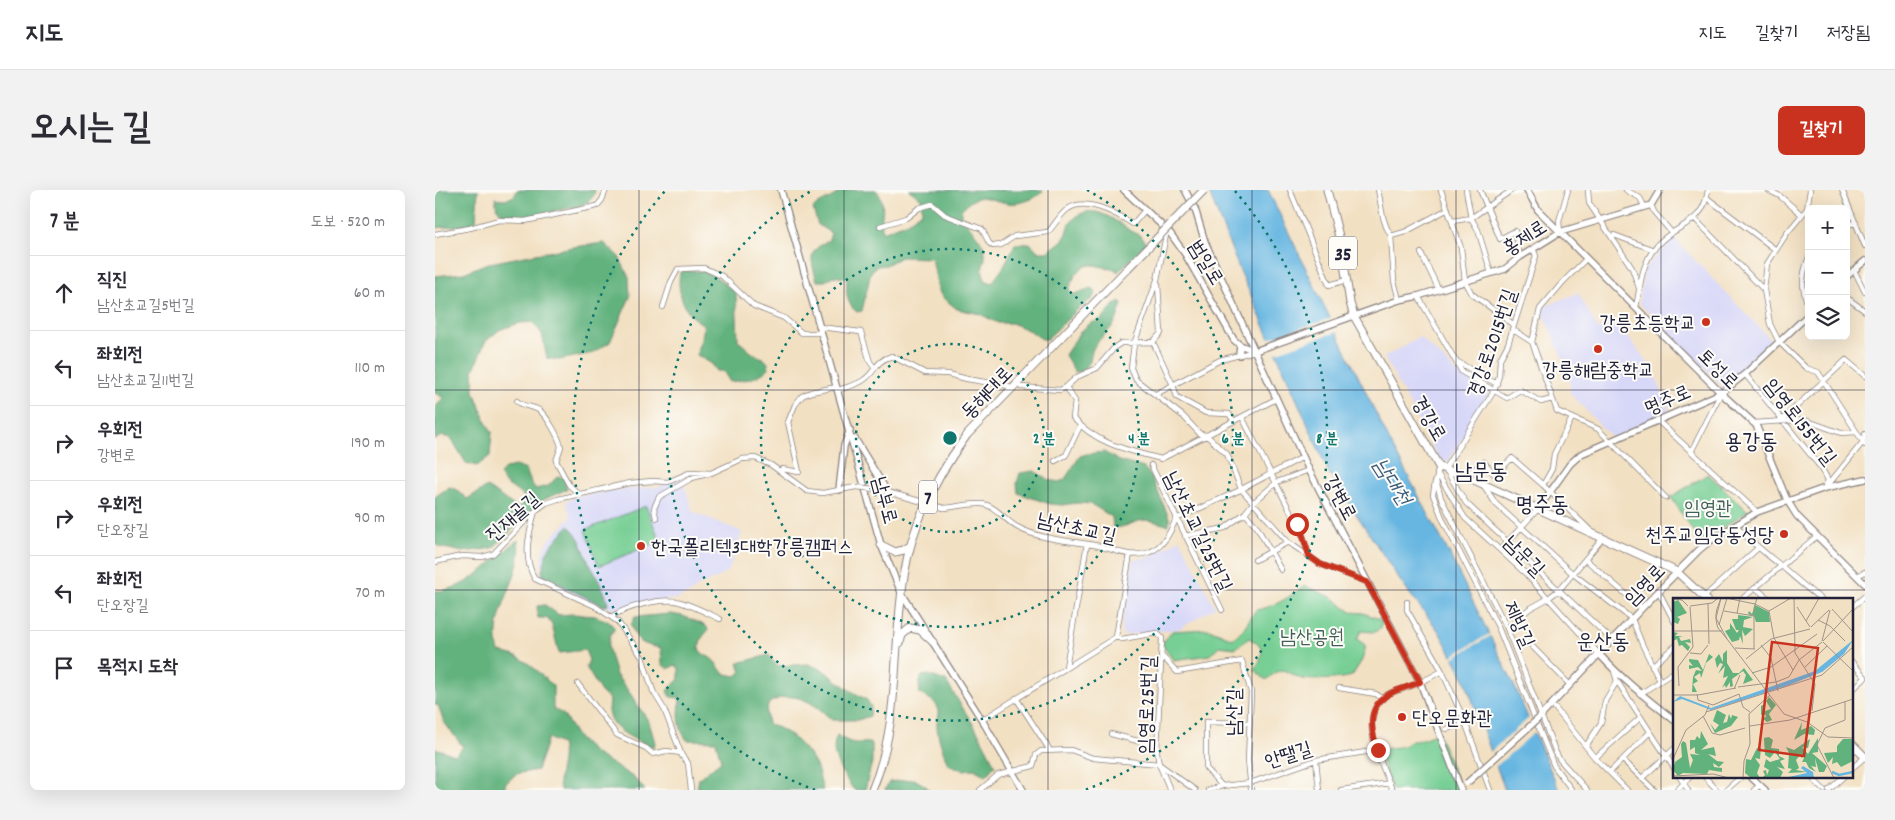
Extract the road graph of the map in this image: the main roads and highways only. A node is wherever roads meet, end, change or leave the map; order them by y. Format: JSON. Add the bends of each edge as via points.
{"nodes":[{"id":1,"x":1204,"y":190,"type":"edge"},
{"id":2,"x":1327,"y":190,"type":"edge"},
{"id":3,"x":881,"y":545,"type":"road end"},
{"id":4,"x":910,"y":546,"type":"junction"},
{"id":5,"x":1705,"y":598,"type":"edge"},
{"id":6,"x":933,"y":642,"type":"road end"},
{"id":7,"x":897,"y":655,"type":"junction"},
{"id":8,"x":1853,"y":746,"type":"edge"},
{"id":9,"x":1865,"y":757,"type":"edge"},
{"id":10,"x":872,"y":790,"type":"edge"}],
"edges":[{"from":1,"to":4,"type":"main road","name":"동해대로","number":"7","bridge":true,"via":[[967,435],[923,507]]},
{"from":2,"to":5,"type":"main road","name":"경강로","number":"35","via":[[1354,316],[1440,469],[1465,476],[1677,572]]},
{"from":3,"to":4,"type":"main road","via":[[895,552]]},
{"from":4,"to":7,"type":"main road","name":"동해대로","number":"7","via":[[901,592]]},
{"from":6,"to":7,"type":"main road","via":[[920,630],[909,628],[902,635]]},
{"from":7,"to":10,"type":"main road","name":"동해대로","number":"7","via":[[887,744]]},
{"from":8,"to":9,"type":"main road"}]}
